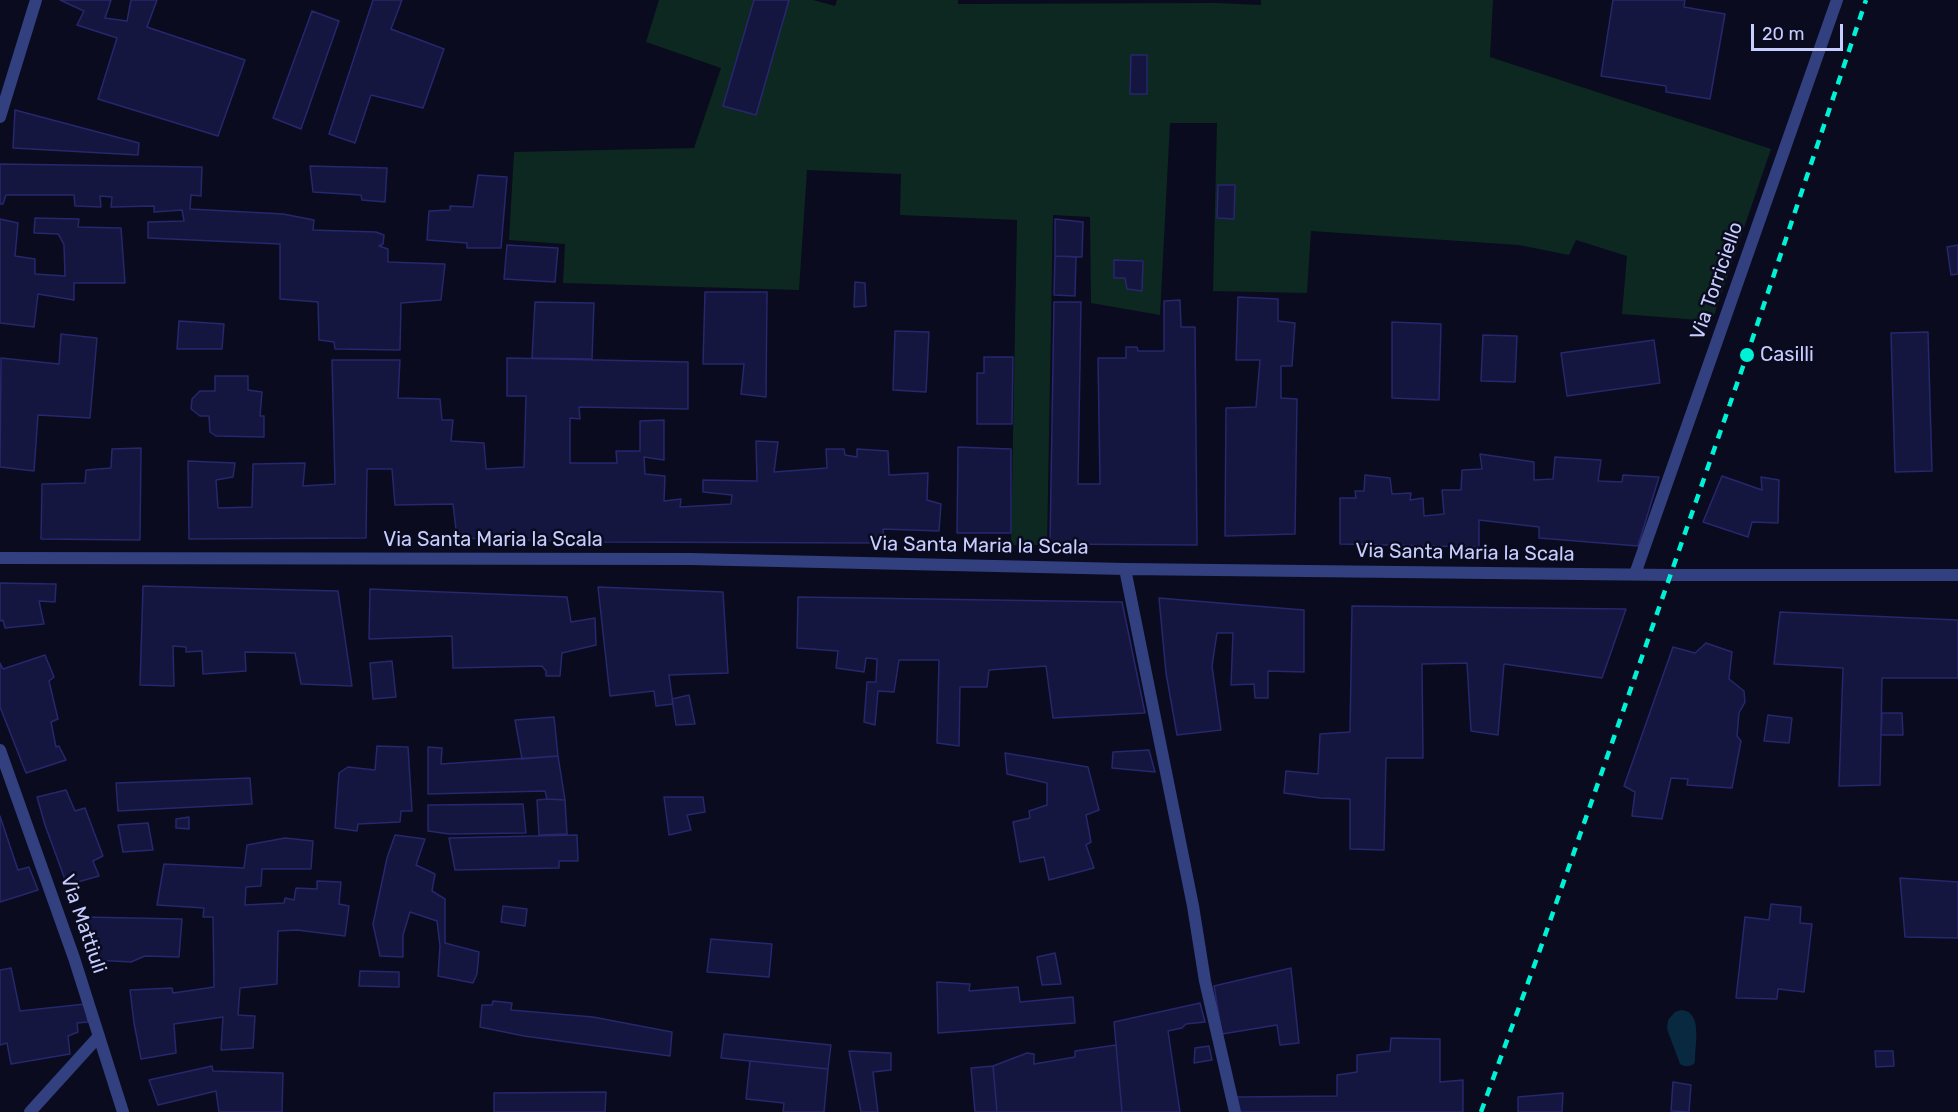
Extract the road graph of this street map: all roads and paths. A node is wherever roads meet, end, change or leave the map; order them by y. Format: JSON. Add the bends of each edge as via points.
{"nodes":[{"id":1,"x":36,"y":0,"type":"edge"},
{"id":2,"x":1837,"y":0,"type":"edge"},
{"id":3,"x":0,"y":117,"type":"edge"},
{"id":4,"x":0,"y":558,"type":"edge"},
{"id":5,"x":1125,"y":569,"type":"junction"},
{"id":6,"x":1635,"y":574,"type":"junction"},
{"id":7,"x":1958,"y":575,"type":"edge"},
{"id":8,"x":0,"y":750,"type":"edge"},
{"id":9,"x":99,"y":1036,"type":"junction"},
{"id":10,"x":30,"y":1112,"type":"edge"},
{"id":11,"x":123,"y":1112,"type":"edge"},
{"id":12,"x":1234,"y":1112,"type":"edge"}],
"edges":[{"from":1,"to":3,"type":"street"},
{"from":2,"to":6,"type":"street","name":"Via Torriciello"},
{"from":4,"to":5,"type":"street","name":"Via Santa Maria la Scala","via":[[691,559]]},
{"from":5,"to":6,"type":"street","name":"Via Santa Maria la Scala"},
{"from":5,"to":12,"type":"street"},
{"from":6,"to":7,"type":"street","name":"Via Santa Maria la Scala"},
{"from":8,"to":9,"type":"street","name":"Via Mattiuli"},
{"from":9,"to":10,"type":"street"},
{"from":9,"to":11,"type":"street","name":"Via Mattiuli"}]}
